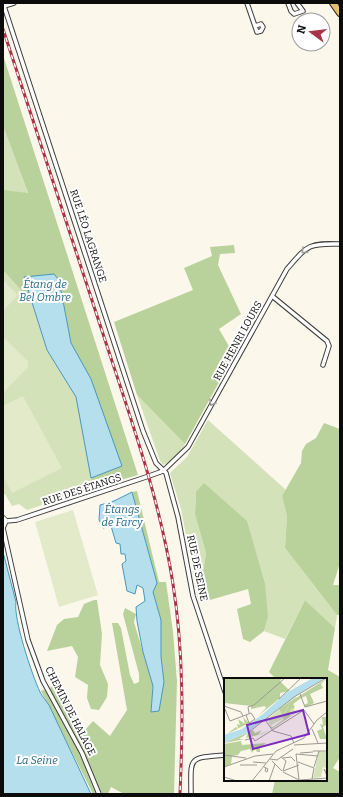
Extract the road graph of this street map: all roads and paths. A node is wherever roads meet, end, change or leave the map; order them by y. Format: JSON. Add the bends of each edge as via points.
{"nodes":[{"id":1,"x":14,"y":3,"type":"edge"},
{"id":2,"x":247,"y":3,"type":"edge"},
{"id":3,"x":288,"y":3,"type":"edge"},
{"id":4,"x":297,"y":3,"type":"edge"},
{"id":5,"x":333,"y":3,"type":"edge"},
{"id":6,"x":3,"y":4,"type":"edge"},
{"id":7,"x":340,"y":12,"type":"edge"},
{"id":8,"x":255,"y":26,"type":"dead end"},
{"id":9,"x":340,"y":244,"type":"edge"},
{"id":10,"x":272,"y":296,"type":"junction"},
{"id":11,"x":323,"y":365,"type":"dead end"},
{"id":12,"x":163,"y":471,"type":"junction"},
{"id":13,"x":4,"y":520,"type":"edge"},
{"id":14,"x":224,"y":689,"type":"edge"},
{"id":15,"x":224,"y":755,"type":"edge"},
{"id":16,"x":99,"y":794,"type":"edge"},
{"id":17,"x":191,"y":794,"type":"edge"}],
"edges":[{"from":1,"to":6,"type":"street"},
{"from":2,"to":8,"type":"street"},
{"from":3,"to":4,"type":"street","via":[[294,14],[303,10]]},
{"from":5,"to":7,"type":"main road"},
{"from":6,"to":12,"type":"street","name":"RUE LÉO LAGRANGE","via":[[144,431],[156,464]]},
{"from":9,"to":10,"type":"street","name":"RUE HENRI LOURS","one_way":true,"via":[[310,245],[287,270]]},
{"from":10,"to":11,"type":"street","via":[[327,341],[329,346]]},
{"from":10,"to":12,"type":"street","name":"RUE HENRI LOURS","one_way":true,"via":[[188,447]]},
{"from":12,"to":13,"type":"street","name":"RUE DES ÉTANGS","via":[[17,520]]},
{"from":12,"to":14,"type":"street","name":"RUE DE SEINE","via":[[166,473],[178,517],[193,596]]},
{"from":13,"to":16,"type":"street","name":"CHEMIN DE HALAGE","via":[[3,528],[28,640],[43,681],[82,753]]},
{"from":15,"to":17,"type":"street","via":[[199,757],[194,760],[191,766]]}]}
